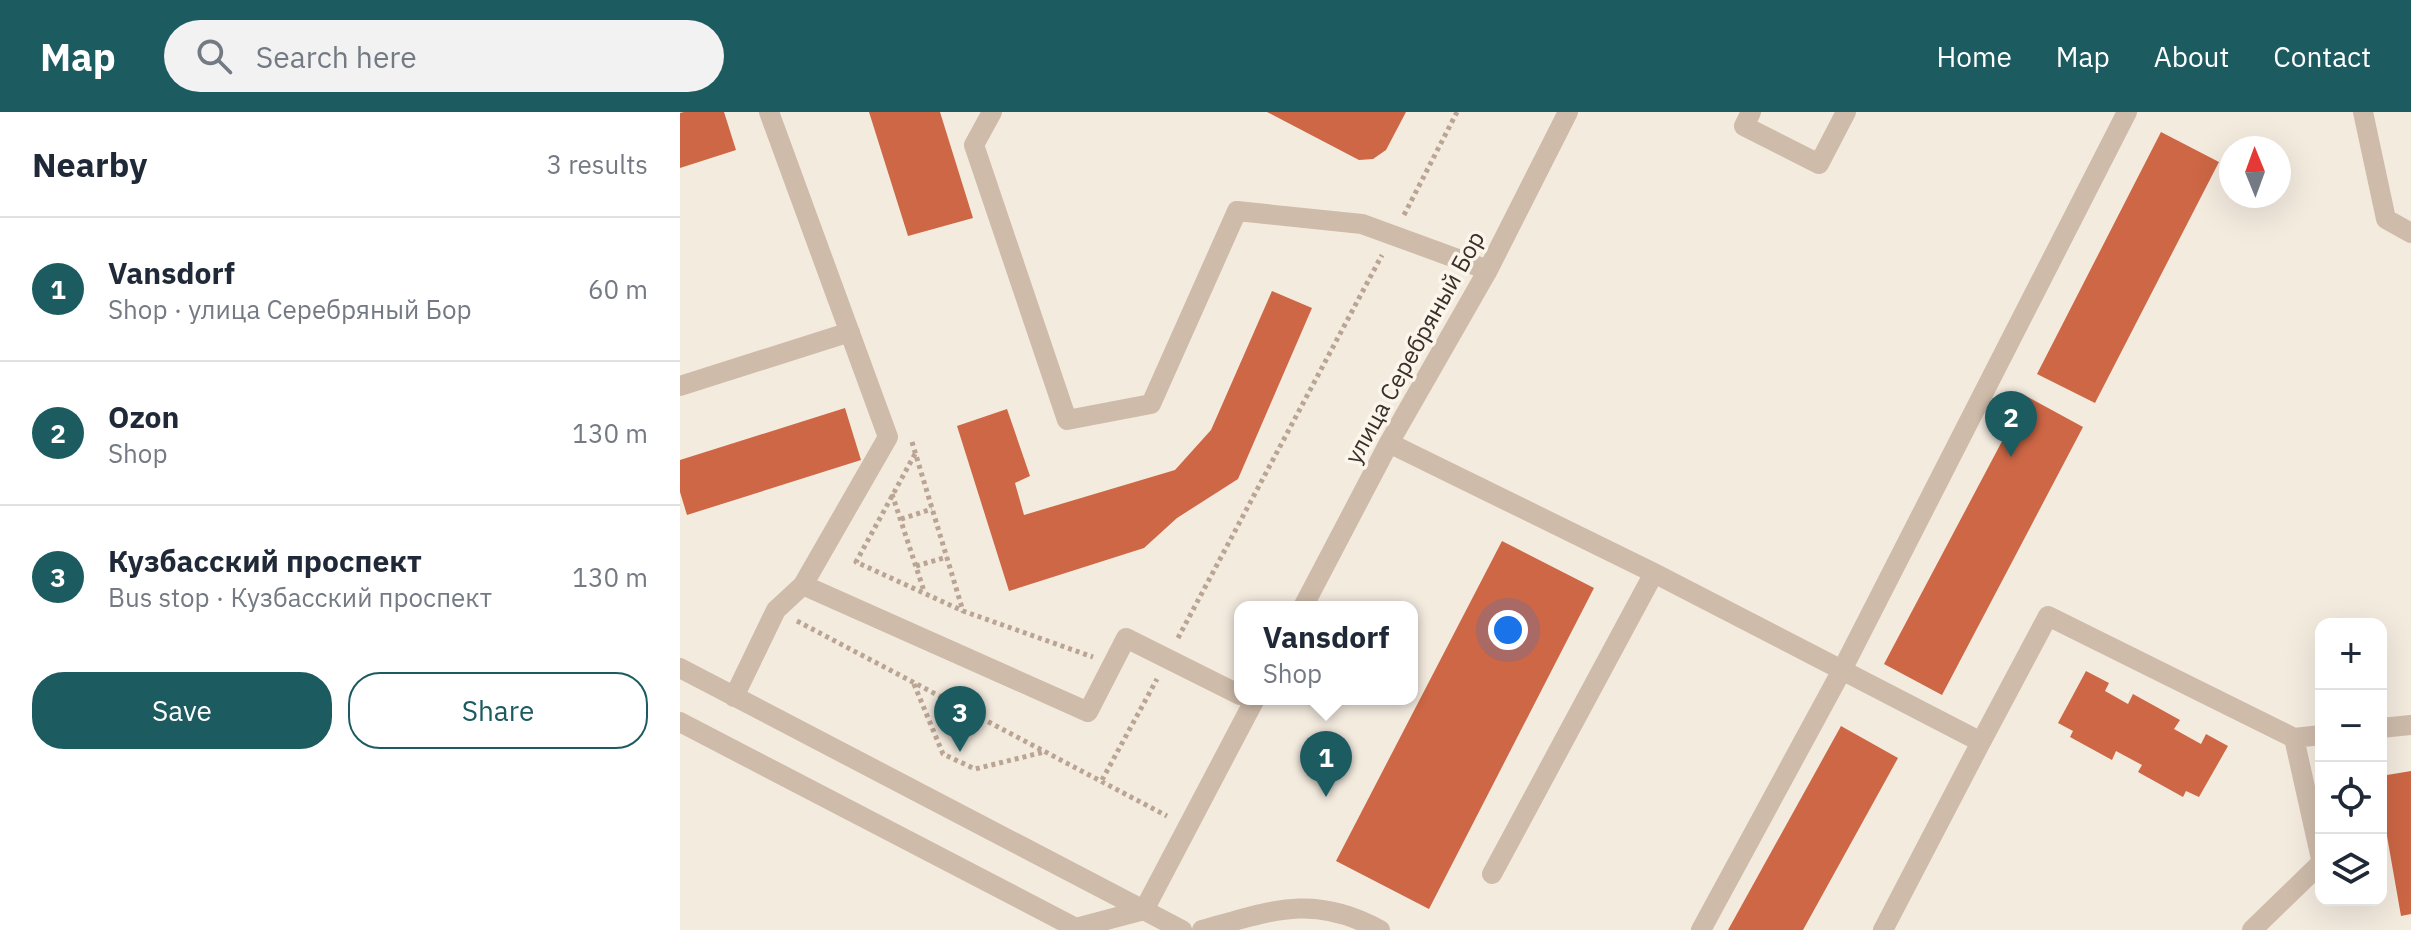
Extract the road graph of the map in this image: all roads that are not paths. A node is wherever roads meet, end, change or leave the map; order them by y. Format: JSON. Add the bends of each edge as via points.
{"nodes":[{"id":1,"x":769,"y":112,"type":"edge"},
{"id":2,"x":992,"y":112,"type":"edge"},
{"id":3,"x":1568,"y":112,"type":"edge"},
{"id":4,"x":1751,"y":112,"type":"edge"},
{"id":5,"x":1846,"y":112,"type":"edge"},
{"id":6,"x":2127,"y":112,"type":"edge"},
{"id":7,"x":2363,"y":112,"type":"edge"},
{"id":8,"x":2411,"y":233,"type":"edge"},
{"id":9,"x":1488,"y":270,"type":"junction"},
{"id":10,"x":850,"y":332,"type":"junction"},
{"id":11,"x":680,"y":386,"type":"edge"},
{"id":12,"x":1389,"y":443,"type":"junction"},
{"id":13,"x":1654,"y":573,"type":"junction"},
{"id":14,"x":803,"y":585,"type":"junction"},
{"id":15,"x":1306,"y":601,"type":"edge"},
{"id":16,"x":680,"y":668,"type":"edge"},
{"id":17,"x":1841,"y":672,"type":"junction"},
{"id":18,"x":1234,"y":692,"type":"edge"},
{"id":19,"x":734,"y":697,"type":"junction"},
{"id":20,"x":1246,"y":705,"type":"edge"},
{"id":21,"x":680,"y":722,"type":"edge"},
{"id":22,"x":2411,"y":725,"type":"edge"},
{"id":23,"x":2387,"y":727,"type":"edge"},
{"id":24,"x":2315,"y":736,"type":"edge"},
{"id":25,"x":2294,"y":738,"type":"junction"},
{"id":26,"x":1981,"y":742,"type":"junction"},
{"id":27,"x":2315,"y":834,"type":"edge"},
{"id":28,"x":2315,"y":867,"type":"edge"},
{"id":29,"x":1492,"y":874,"type":"dead end"},
{"id":30,"x":1144,"y":910,"type":"junction"},
{"id":31,"x":1182,"y":930,"type":"edge"},
{"id":32,"x":1202,"y":930,"type":"edge"},
{"id":33,"x":1380,"y":930,"type":"edge"},
{"id":34,"x":1701,"y":930,"type":"edge"},
{"id":35,"x":1883,"y":930,"type":"edge"},
{"id":36,"x":2252,"y":930,"type":"edge"}],
"edges":[{"from":1,"to":10,"type":"street"},
{"from":2,"to":9,"type":"street","via":[[974,145],[1067,420],[1151,404],[1237,211],[1362,224]]},
{"from":3,"to":9,"type":"street","name":"улица Серебряный Бор"},
{"from":4,"to":5,"type":"street","via":[[1744,126],[1819,164]]},
{"from":6,"to":17,"type":"street"},
{"from":7,"to":8,"type":"street","via":[[2386,219]]},
{"from":9,"to":12,"type":"street","name":"улица Серебряный Бор"},
{"from":10,"to":11,"type":"street"},
{"from":10,"to":14,"type":"street","via":[[888,437]]},
{"from":12,"to":13,"type":"street"},
{"from":12,"to":15,"type":"street","name":"улица Серебряный Бор"},
{"from":13,"to":17,"type":"street"},
{"from":13,"to":29,"type":"street"},
{"from":14,"to":18,"type":"street","via":[[1088,712],[1126,638]]},
{"from":14,"to":19,"type":"street","via":[[776,610]]},
{"from":16,"to":19,"type":"street"},
{"from":17,"to":26,"type":"street"},
{"from":17,"to":34,"type":"street"},
{"from":19,"to":30,"type":"street"},
{"from":20,"to":30,"type":"street","via":[[1189,829]]},
{"from":21,"to":30,"type":"street","via":[[1076,928]]},
{"from":22,"to":23,"type":"street"},
{"from":24,"to":25,"type":"street"},
{"from":25,"to":26,"type":"street","via":[[2048,616]]},
{"from":25,"to":27,"type":"street"},
{"from":26,"to":35,"type":"street"},
{"from":28,"to":36,"type":"street"},
{"from":30,"to":31,"type":"street"},
{"from":32,"to":33,"type":"street","via":[[1280,909],[1320,908]]}]}
